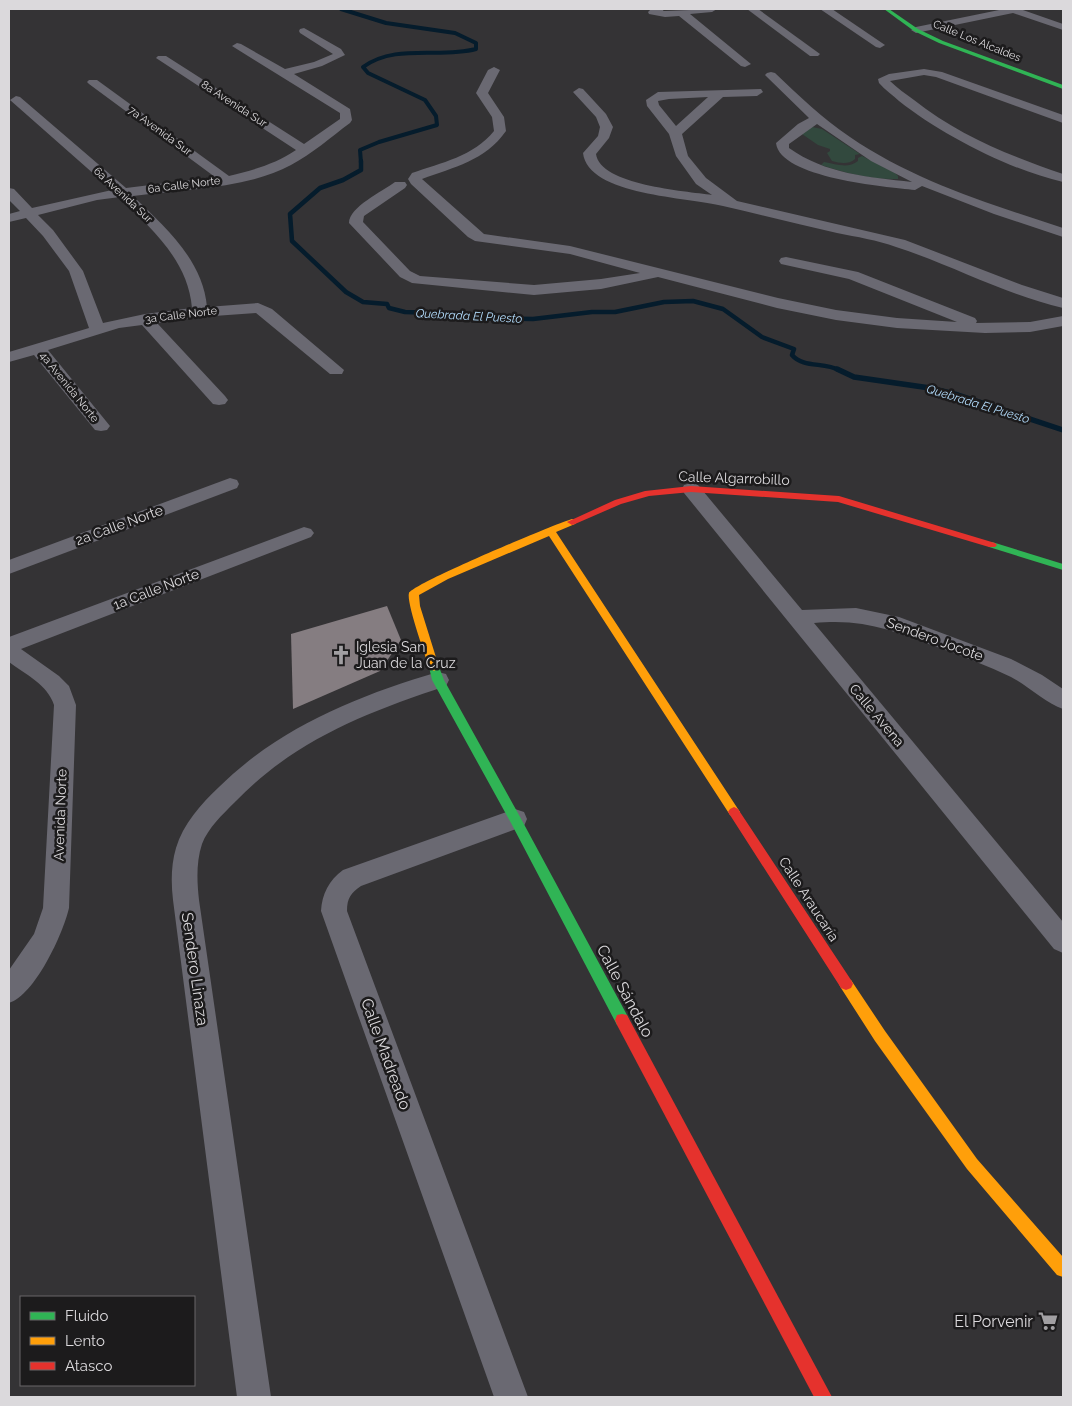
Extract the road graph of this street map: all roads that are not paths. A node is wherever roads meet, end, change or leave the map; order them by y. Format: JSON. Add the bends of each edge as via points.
{"nodes":[{"id":1,"x":653,"y":9,"type":"edge"},
{"id":2,"x":712,"y":9,"type":"edge"},
{"id":3,"x":752,"y":9,"type":"edge"},
{"id":4,"x":825,"y":9,"type":"edge"},
{"id":5,"x":886,"y":9,"type":"edge"},
{"id":6,"x":1012,"y":10,"type":"edge"},
{"id":7,"x":681,"y":12,"type":"junction"},
{"id":8,"x":1063,"y":26,"type":"edge"},
{"id":9,"x":304,"y":30,"type":"dead end"},
{"id":10,"x":916,"y":30,"type":"junction"},
{"id":11,"x":880,"y":45,"type":"dead end"},
{"id":12,"x":237,"y":46,"type":"dead end"},
{"id":13,"x":814,"y":54,"type":"dead end"},
{"id":14,"x":162,"y":58,"type":"dead end"},
{"id":15,"x":745,"y":64,"type":"dead end"},
{"id":16,"x":494,"y":70,"type":"dead end"},
{"id":17,"x":284,"y":73,"type":"junction"},
{"id":18,"x":771,"y":76,"type":"dead end"},
{"id":19,"x":93,"y":82,"type":"dead end"},
{"id":20,"x":1063,"y":87,"type":"edge"},
{"id":21,"x":578,"y":92,"type":"dead end"},
{"id":22,"x":757,"y":92,"type":"dead end"},
{"id":23,"x":720,"y":93,"type":"junction"},
{"id":24,"x":16,"y":100,"type":"dead end"},
{"id":25,"x":818,"y":119,"type":"junction"},
{"id":26,"x":1063,"y":119,"type":"edge"},
{"id":27,"x":674,"y":133,"type":"junction"},
{"id":28,"x":305,"y":150,"type":"junction"},
{"id":29,"x":1063,"y":178,"type":"edge"},
{"id":30,"x":227,"y":180,"type":"junction"},
{"id":31,"x":400,"y":185,"type":"dead end"},
{"id":32,"x":934,"y":188,"type":"junction"},
{"id":33,"x":9,"y":192,"type":"edge"},
{"id":34,"x":122,"y":192,"type":"junction"},
{"id":35,"x":732,"y":204,"type":"junction"},
{"id":36,"x":28,"y":212,"type":"junction"},
{"id":37,"x":9,"y":218,"type":"edge"},
{"id":38,"x":1063,"y":233,"type":"edge"},
{"id":39,"x":786,"y":260,"type":"dead end"},
{"id":40,"x":661,"y":274,"type":"junction"},
{"id":41,"x":1016,"y":288,"type":"junction"},
{"id":42,"x":1063,"y":303,"type":"edge"},
{"id":43,"x":200,"y":312,"type":"junction"},
{"id":44,"x":1062,"y":318,"type":"edge"},
{"id":45,"x":145,"y":320,"type":"junction"},
{"id":46,"x":985,"y":328,"type":"junction"},
{"id":47,"x":97,"y":329,"type":"junction"},
{"id":48,"x":37,"y":348,"type":"junction"},
{"id":49,"x":9,"y":358,"type":"edge"},
{"id":50,"x":336,"y":370,"type":"dead end"},
{"id":51,"x":219,"y":400,"type":"dead end"},
{"id":52,"x":101,"y":426,"type":"dead end"},
{"id":53,"x":230,"y":484,"type":"dead end"},
{"id":54,"x":691,"y":489,"type":"junction"},
{"id":55,"x":550,"y":530,"type":"junction"},
{"id":56,"x":304,"y":533,"type":"dead end"},
{"id":57,"x":9,"y":567,"type":"edge"},
{"id":58,"x":1063,"y":567,"type":"edge"},
{"id":59,"x":414,"y":594,"type":"joint"},
{"id":60,"x":796,"y":618,"type":"junction"},
{"id":61,"x":9,"y":645,"type":"edge"},
{"id":62,"x":9,"y":651,"type":"edge"},
{"id":63,"x":438,"y":680,"type":"junction"},
{"id":64,"x":1063,"y":700,"type":"edge"},
{"id":65,"x":515,"y":819,"type":"junction"},
{"id":66,"x":1063,"y":941,"type":"edge"},
{"id":67,"x":9,"y":991,"type":"edge"},
{"id":68,"x":1063,"y":1269,"type":"edge"},
{"id":69,"x":254,"y":1397,"type":"edge"},
{"id":70,"x":511,"y":1397,"type":"edge"},
{"id":71,"x":823,"y":1397,"type":"edge"}],
"edges":[{"from":1,"to":7,"type":"street","via":[[659,14]]},
{"from":2,"to":7,"type":"street"},
{"from":3,"to":13,"type":"street"},
{"from":4,"to":11,"type":"street"},
{"from":5,"to":10,"type":"street","name":"Calle Los Alcaldes"},
{"from":6,"to":8,"type":"street"},
{"from":6,"to":10,"type":"street"},
{"from":7,"to":15,"type":"street"},
{"from":9,"to":17,"type":"street","via":[[339,55]]},
{"from":10,"to":20,"type":"street","name":"Calle Los Alcaldes","via":[[971,55]]},
{"from":12,"to":17,"type":"street"},
{"from":14,"to":28,"type":"street","name":"8a Avenida Sur"},
{"from":16,"to":40,"type":"street","via":[[482,94],[498,117],[500,131],[494,142],[478,152],[416,176],[416,182],[480,238],[570,250]]},
{"from":17,"to":28,"type":"street","name":"6a Calle Norte","via":[[346,112],[346,120]]},
{"from":18,"to":25,"type":"street"},
{"from":19,"to":30,"type":"street","name":"7a Avenida Sur"},
{"from":21,"to":35,"type":"street","via":[[607,125],[606,132],[588,153],[593,168],[625,184]]},
{"from":22,"to":23,"type":"street"},
{"from":23,"to":27,"type":"street"},
{"from":23,"to":27,"type":"street","via":[[658,96],[652,100]]},
{"from":24,"to":34,"type":"street","name":"6a Avenida Sur"},
{"from":25,"to":32,"type":"street","via":[[875,158]]},
{"from":25,"to":32,"type":"street","via":[[782,143],[782,150],[791,157],[833,173]]},
{"from":26,"to":29,"type":"street","via":[[931,72],[884,79],[917,108],[952,131]]},
{"from":27,"to":35,"type":"street","via":[[682,156],[701,181]]},
{"from":28,"to":30,"type":"street","name":"6a Calle Norte","via":[[287,162],[261,172]]},
{"from":30,"to":34,"type":"street","name":"6a Calle Norte"},
{"from":31,"to":40,"type":"street","via":[[359,213],[356,223],[405,274],[418,280],[534,290]]},
{"from":32,"to":38,"type":"street"},
{"from":33,"to":36,"type":"street"},
{"from":34,"to":36,"type":"street","name":"6a Calle Norte"},
{"from":34,"to":43,"type":"street","name":"6a Avenida Sur","via":[[168,238],[185,263],[198,290]]},
{"from":35,"to":41,"type":"street","via":[[900,243]]},
{"from":36,"to":37,"type":"street","name":"6a Calle Norte"},
{"from":36,"to":47,"type":"street","via":[[76,271]]},
{"from":39,"to":46,"type":"street","via":[[877,282]]},
{"from":40,"to":46,"type":"street","via":[[836,315],[896,323]]},
{"from":41,"to":42,"type":"street"},
{"from":41,"to":44,"type":"street"},
{"from":43,"to":45,"type":"street","name":"3a Calle Norte"},
{"from":43,"to":50,"type":"street","name":"3a Calle Norte","via":[[258,308]]},
{"from":44,"to":46,"type":"street","via":[[1030,327]]},
{"from":45,"to":47,"type":"street","name":"3a Calle Norte"},
{"from":45,"to":51,"type":"street"},
{"from":47,"to":48,"type":"street","name":"3a Calle Norte"},
{"from":48,"to":49,"type":"street","name":"3a Calle Norte"},
{"from":48,"to":52,"type":"street","name":"4a Avenida Norte"},
{"from":53,"to":57,"type":"street","name":"2a Calle Norte"},
{"from":54,"to":55,"type":"street","name":"Calle Algarrobillo","via":[[648,493]]},
{"from":54,"to":58,"type":"street","name":"Calle Algarrobillo","via":[[839,500]]},
{"from":54,"to":60,"type":"street","name":"Calle Avena"},
{"from":55,"to":59,"type":"street","name":"Calle Algarrobillo","via":[[425,586]]},
{"from":55,"to":68,"type":"street","name":"Calle Araucaría","via":[[880,1036],[972,1164]]},
{"from":56,"to":61,"type":"street","name":"1a Calle Norte"},
{"from":59,"to":63,"type":"street","name":"Calle Sándalo"},
{"from":60,"to":64,"type":"street","name":"Sendero Jocote","via":[[863,615],[891,622],[982,656],[1048,688]]},
{"from":60,"to":66,"type":"street","name":"Calle Avena"},
{"from":62,"to":67,"type":"street","name":"Avenida Norte","via":[[51,682],[61,692],[64,705],[53,924],[47,940]]},
{"from":63,"to":65,"type":"street","name":"Calle Sándalo"},
{"from":63,"to":69,"type":"street","name":"Sendero Linaza","via":[[376,700],[310,730],[273,753],[234,786],[200,822],[186,853],[185,890]]},
{"from":65,"to":70,"type":"street","name":"Calle Madreado","via":[[352,878],[341,885],[334,897],[334,911]]},
{"from":65,"to":71,"type":"street","name":"Calle Sándalo"}]}
